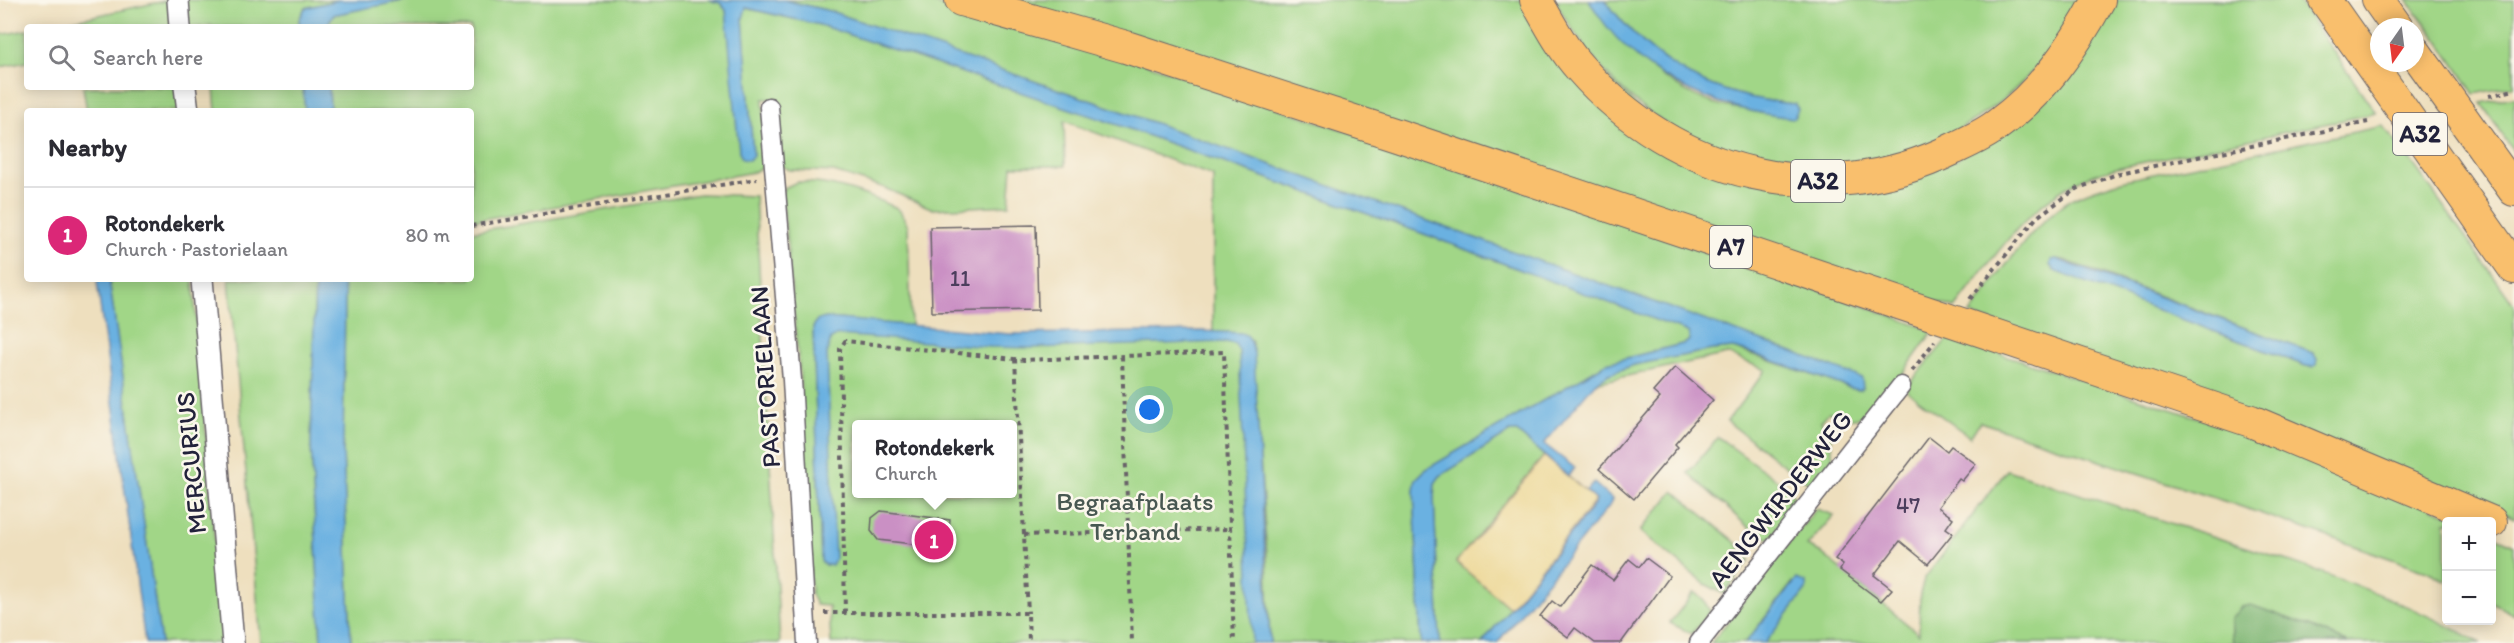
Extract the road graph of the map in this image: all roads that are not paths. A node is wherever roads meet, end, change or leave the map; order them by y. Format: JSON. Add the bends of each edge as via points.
{"nodes":[{"id":1,"x":178,"y":0,"type":"edge"},
{"id":2,"x":961,"y":0,"type":"edge"},
{"id":3,"x":1536,"y":0,"type":"edge"},
{"id":4,"x":2099,"y":0,"type":"edge"},
{"id":5,"x":2325,"y":0,"type":"edge"},
{"id":6,"x":2378,"y":0,"type":"edge"},
{"id":7,"x":2391,"y":18,"type":"edge"},
{"id":8,"x":180,"y":24,"type":"edge"},
{"id":9,"x":2424,"y":65,"type":"edge"},
{"id":10,"x":186,"y":90,"type":"edge"},
{"id":11,"x":769,"y":107,"type":"dead end"},
{"id":12,"x":188,"y":108,"type":"edge"},
{"id":13,"x":2514,"y":190,"type":"edge"},
{"id":14,"x":2514,"y":268,"type":"edge"},
{"id":15,"x":202,"y":282,"type":"edge"},
{"id":16,"x":1901,"y":386,"type":"road end"},
{"id":17,"x":2479,"y":517,"type":"edge"},
{"id":18,"x":2496,"y":524,"type":"edge"},
{"id":19,"x":2514,"y":532,"type":"edge"},
{"id":20,"x":233,"y":643,"type":"edge"},
{"id":21,"x":807,"y":643,"type":"edge"},
{"id":22,"x":1699,"y":643,"type":"edge"}],
"edges":[{"from":1,"to":8,"type":"street"},
{"from":2,"to":17,"type":"highway","number":"A7","via":[[1126,47],[1388,132],[2251,421]]},
{"from":3,"to":4,"type":"highway","number":"A32","via":[[1579,68],[1646,127],[1715,164],[1757,176],[1804,181],[1888,174],[1930,161],[1996,126],[2057,67]]},
{"from":5,"to":14,"type":"highway","number":"A32"},
{"from":6,"to":7,"type":"highway"},
{"from":9,"to":13,"type":"highway","number":"A32"},
{"from":10,"to":12,"type":"street"},
{"from":11,"to":21,"type":"street","name":"PASTORIELAAN","via":[[792,380]]},
{"from":15,"to":20,"type":"street","name":"MERCURIUS"},
{"from":16,"to":22,"type":"street","name":"AENGWIRDERWEG"},
{"from":18,"to":19,"type":"highway","number":"A7"}]}
